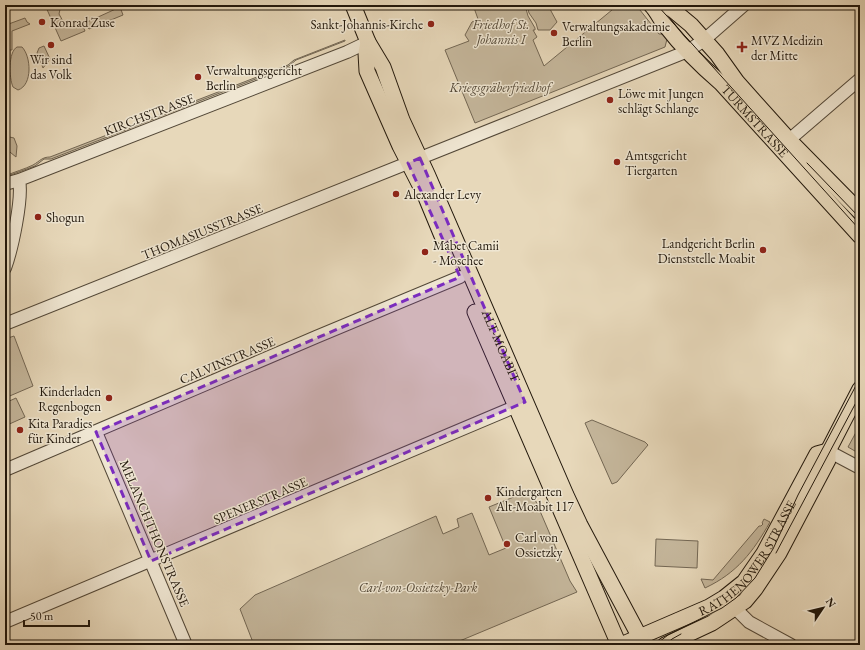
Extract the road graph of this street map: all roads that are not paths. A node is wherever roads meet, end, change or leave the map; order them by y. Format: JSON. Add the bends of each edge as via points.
{"nodes":[{"id":1,"x":352,"y":5,"type":"edge"},
{"id":2,"x":652,"y":5,"type":"edge"},
{"id":3,"x":668,"y":5,"type":"edge"},
{"id":4,"x":744,"y":5,"type":"edge"},
{"id":5,"x":704,"y":40,"type":"junction"},
{"id":6,"x":368,"y":42,"type":"junction"},
{"id":7,"x":688,"y":51,"type":"junction"},
{"id":8,"x":860,"y":79,"type":"edge"},
{"id":9,"x":789,"y":140,"type":"junction"},
{"id":10,"x":414,"y":160,"type":"junction"},
{"id":11,"x":19,"y":180,"type":"junction"},
{"id":12,"x":5,"y":184,"type":"edge"},
{"id":13,"x":860,"y":212,"type":"edge"},
{"id":14,"x":860,"y":236,"type":"edge"},
{"id":15,"x":5,"y":268,"type":"edge"},
{"id":16,"x":460,"y":277,"type":"junction"},
{"id":17,"x":5,"y":324,"type":"edge"},
{"id":18,"x":860,"y":389,"type":"edge"},
{"id":19,"x":520,"y":404,"type":"junction"},
{"id":20,"x":96,"y":432,"type":"junction"},
{"id":21,"x":828,"y":451,"type":"junction"},
{"id":22,"x":860,"y":468,"type":"edge"},
{"id":23,"x":5,"y":470,"type":"edge"},
{"id":24,"x":152,"y":561,"type":"junction"},
{"id":25,"x":735,"y":608,"type":"junction"},
{"id":26,"x":5,"y":622,"type":"edge"},
{"id":27,"x":642,"y":641,"type":"edge"},
{"id":28,"x":186,"y":645,"type":"edge"},
{"id":29,"x":620,"y":645,"type":"edge"},
{"id":30,"x":665,"y":645,"type":"edge"},
{"id":31,"x":791,"y":645,"type":"edge"}],
"edges":[{"from":1,"to":6,"type":"main road","name":"ALT-MOABIT"},
{"from":2,"to":7,"type":"main road","name":"TURMSTRASSE","via":[[665,25]]},
{"from":3,"to":5,"type":"main road","name":"TURMSTRASSE"},
{"from":4,"to":5,"type":"street","name":"THOMASIUSSTRASSE"},
{"from":5,"to":7,"type":"street","name":"THOMASIUSSTRASSE"},
{"from":5,"to":9,"type":"main road","name":"TURMSTRASSE","via":[[737,82]]},
{"from":6,"to":10,"type":"main road","name":"ALT-MOABIT","via":[[367,70]]},
{"from":6,"to":11,"type":"street","name":"KIRCHSTRASSE"},
{"from":7,"to":10,"type":"street","name":"THOMASIUSSTRASSE"},
{"from":7,"to":14,"type":"main road","name":"TURMSTRASSE","via":[[698,64],[721,83]]},
{"from":8,"to":9,"type":"street"},
{"from":9,"to":13,"type":"main road","name":"TURMSTRASSE"},
{"from":10,"to":16,"type":"main road","name":"ALT-MOABIT","via":[[425,195]]},
{"from":10,"to":17,"type":"street","name":"THOMASIUSSTRASSE"},
{"from":10,"to":19,"type":"main road","name":"ALT-MOABIT"},
{"from":11,"to":12,"type":"street","name":"KIRCHSTRASSE"},
{"from":11,"to":15,"type":"street","via":[[21,193]]},
{"from":16,"to":19,"type":"main road","name":"ALT-MOABIT"},
{"from":16,"to":20,"type":"street","name":"CALVINSTRASSE"},
{"from":18,"to":21,"type":"main road","name":"RATHENOWER STRASSE"},
{"from":19,"to":24,"type":"street","name":"SPENERSTRASSE"},
{"from":19,"to":27,"type":"main road","name":"ALT-MOABIT"},
{"from":19,"to":29,"type":"main road","name":"ALT-MOABIT"},
{"from":20,"to":23,"type":"street","name":"CALVINSTRASSE"},
{"from":20,"to":24,"type":"street","name":"MELANCHTHONSTRASSE"},
{"from":21,"to":22,"type":"street"},
{"from":21,"to":25,"type":"main road","name":"RATHENOWER STRASSE","via":[[828,460],[779,553],[756,590]]},
{"from":21,"to":27,"type":"main road","name":"RATHENOWER STRASSE","via":[[817,454],[764,554],[744,582],[709,607]]},
{"from":24,"to":26,"type":"street","name":"SPENERSTRASSE"},
{"from":24,"to":28,"type":"street","name":"MELANCHTHONSTRASSE"},
{"from":25,"to":30,"type":"main road","name":"RATHENOWER STRASSE","via":[[712,623]]},
{"from":25,"to":31,"type":"street","via":[[749,622]]},
{"from":27,"to":29,"type":"main road","name":"RATHENOWER STRASSE"}]}
